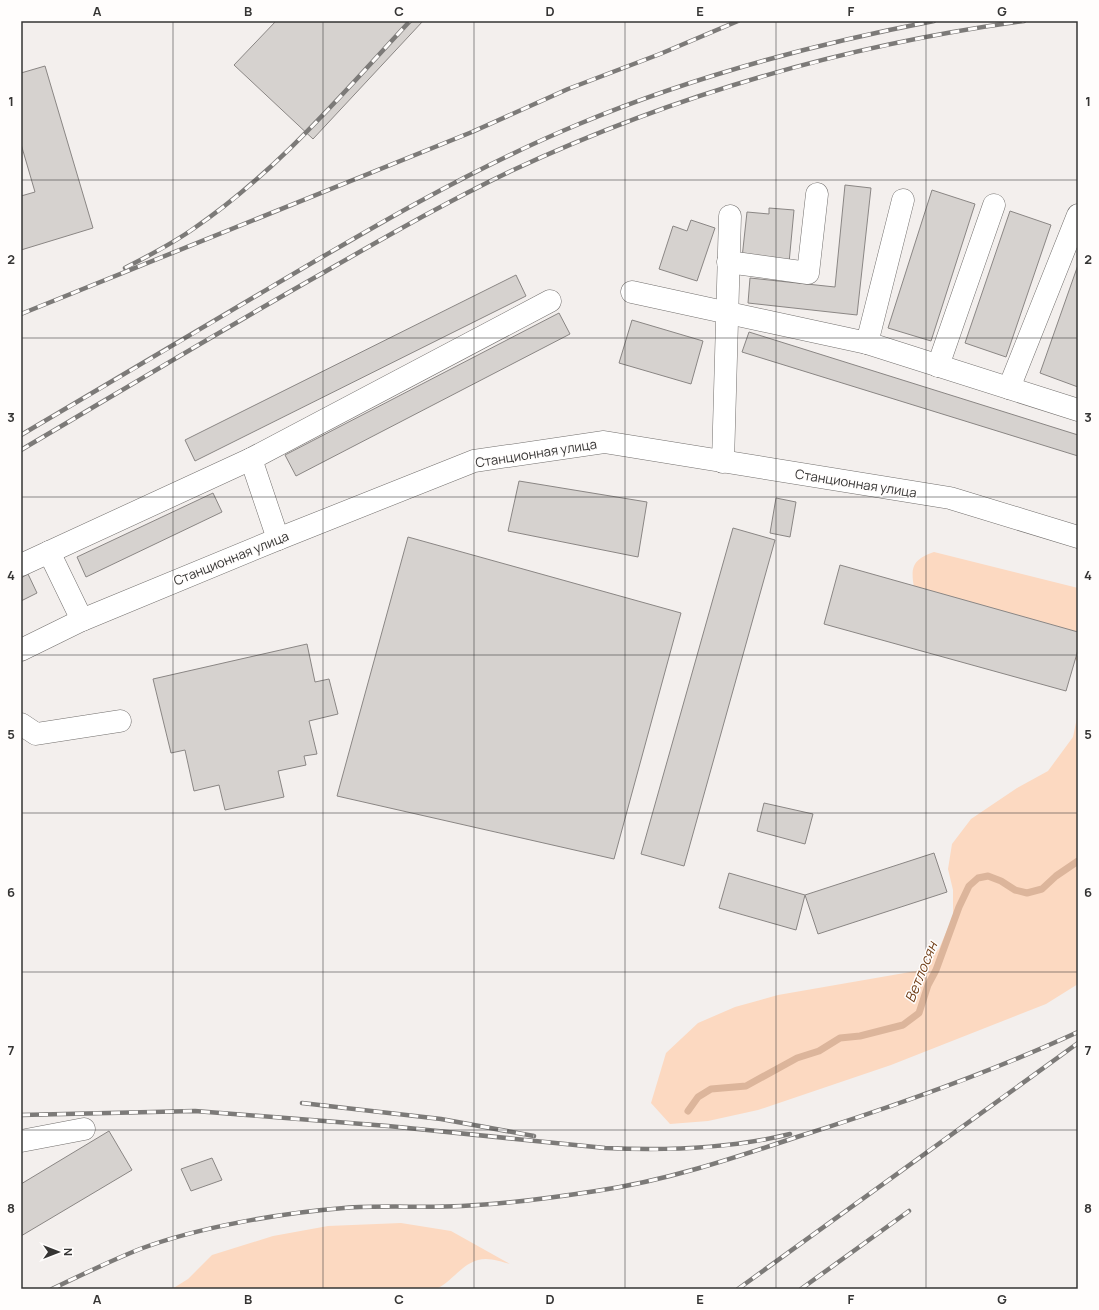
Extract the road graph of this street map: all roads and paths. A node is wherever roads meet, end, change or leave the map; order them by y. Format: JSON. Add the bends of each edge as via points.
{"nodes":[{"id":1,"x":817,"y":194,"type":"dead end"},
{"id":2,"x":903,"y":200,"type":"dead end"},
{"id":3,"x":994,"y":205,"type":"dead end"},
{"id":4,"x":730,"y":216,"type":"dead end"},
{"id":5,"x":1078,"y":216,"type":"edge"},
{"id":6,"x":728,"y":262,"type":"junction"},
{"id":7,"x":632,"y":292,"type":"dead end"},
{"id":8,"x":550,"y":301,"type":"dead end"},
{"id":9,"x":727,"y":312,"type":"junction"},
{"id":10,"x":867,"y":343,"type":"junction"},
{"id":11,"x":938,"y":366,"type":"junction"},
{"id":12,"x":1009,"y":388,"type":"junction"},
{"id":13,"x":1078,"y":410,"type":"edge"},
{"id":14,"x":251,"y":459,"type":"junction"},
{"id":15,"x":723,"y":462,"type":"junction"},
{"id":16,"x":1078,"y":537,"type":"edge"},
{"id":17,"x":278,"y":539,"type":"junction"},
{"id":18,"x":49,"y":552,"type":"junction"},
{"id":19,"x":21,"y":565,"type":"edge"},
{"id":20,"x":82,"y":620,"type":"junction"},
{"id":21,"x":21,"y":650,"type":"edge"},
{"id":22,"x":120,"y":721,"type":"dead end"},
{"id":23,"x":21,"y":724,"type":"edge"},
{"id":24,"x":84,"y":1129,"type":"dead end"},
{"id":25,"x":21,"y":1141,"type":"edge"}],
"edges":[{"from":1,"to":6,"type":"street","via":[[808,273]]},
{"from":2,"to":10,"type":"street"},
{"from":3,"to":11,"type":"street"},
{"from":4,"to":6,"type":"street"},
{"from":5,"to":12,"type":"street"},
{"from":6,"to":9,"type":"street"},
{"from":7,"to":9,"type":"street"},
{"from":8,"to":14,"type":"street"},
{"from":9,"to":10,"type":"street"},
{"from":9,"to":15,"type":"street"},
{"from":10,"to":11,"type":"street"},
{"from":11,"to":12,"type":"street"},
{"from":12,"to":13,"type":"street"},
{"from":14,"to":17,"type":"street"},
{"from":14,"to":18,"type":"street"},
{"from":15,"to":16,"type":"street","name":"Станционная улица","via":[[950,498]]},
{"from":15,"to":17,"type":"street","name":"Станционная улица","via":[[604,442],[474,461]]},
{"from":17,"to":20,"type":"street","name":"Станционная улица"},
{"from":18,"to":19,"type":"street"},
{"from":18,"to":20,"type":"street"},
{"from":20,"to":21,"type":"street","name":"Станционная улица"},
{"from":22,"to":23,"type":"street","via":[[36,734]]},
{"from":24,"to":25,"type":"street"}]}
